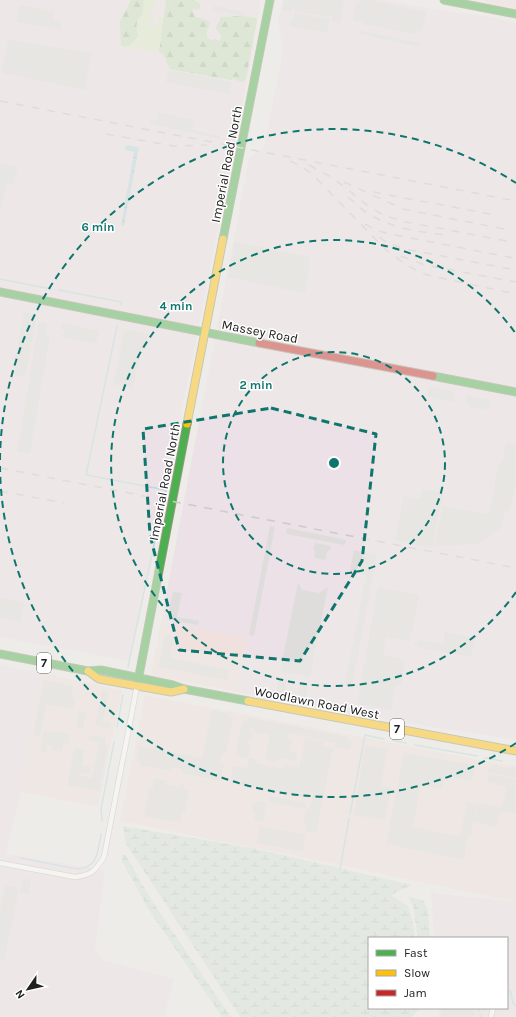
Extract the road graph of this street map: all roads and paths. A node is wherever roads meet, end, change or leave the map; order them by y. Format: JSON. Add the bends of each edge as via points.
{"nodes":[{"id":1,"x":270,"y":0,"type":"edge"},
{"id":2,"x":444,"y":0,"type":"edge"},
{"id":3,"x":516,"y":14,"type":"edge"},
{"id":4,"x":0,"y":292,"type":"edge"},
{"id":5,"x":204,"y":333,"type":"junction"},
{"id":6,"x":516,"y":392,"type":"edge"},
{"id":7,"x":0,"y":654,"type":"edge"},
{"id":8,"x":88,"y":671,"type":"junction"},
{"id":9,"x":138,"y":678,"type":"junction"},
{"id":10,"x":137,"y":686,"type":"junction"},
{"id":11,"x":184,"y":689,"type":"junction"},
{"id":12,"x":516,"y":751,"type":"edge"},
{"id":13,"x":0,"y":863,"type":"edge"}],
"edges":[{"from":1,"to":5,"type":"street","name":"Imperial Road North"},
{"from":2,"to":3,"type":"street"},
{"from":4,"to":5,"type":"street","name":"Massey Road"},
{"from":5,"to":6,"type":"street","name":"Massey Road"},
{"from":5,"to":9,"type":"street","name":"Imperial Road North"},
{"from":7,"to":8,"type":"street","name":"Woodlawn Road West","number":"7"},
{"from":8,"to":9,"type":"street","name":"Woodlawn Road West","number":"7","via":[[101,670]]},
{"from":8,"to":10,"type":"street","name":"Woodlawn Road West","number":"7","via":[[99,679]]},
{"from":9,"to":10,"type":"street","name":"Imperial Road North"},
{"from":9,"to":11,"type":"street","name":"Woodlawn Road West","number":"7"},
{"from":10,"to":11,"type":"street","name":"Woodlawn Road West","number":"7","via":[[171,692]]},
{"from":10,"to":13,"type":"street","name":"Imperial Road North","via":[[104,857],[97,868],[87,876],[75,877]]},
{"from":11,"to":12,"type":"street","name":"Woodlawn Road West","number":"7"}]}
